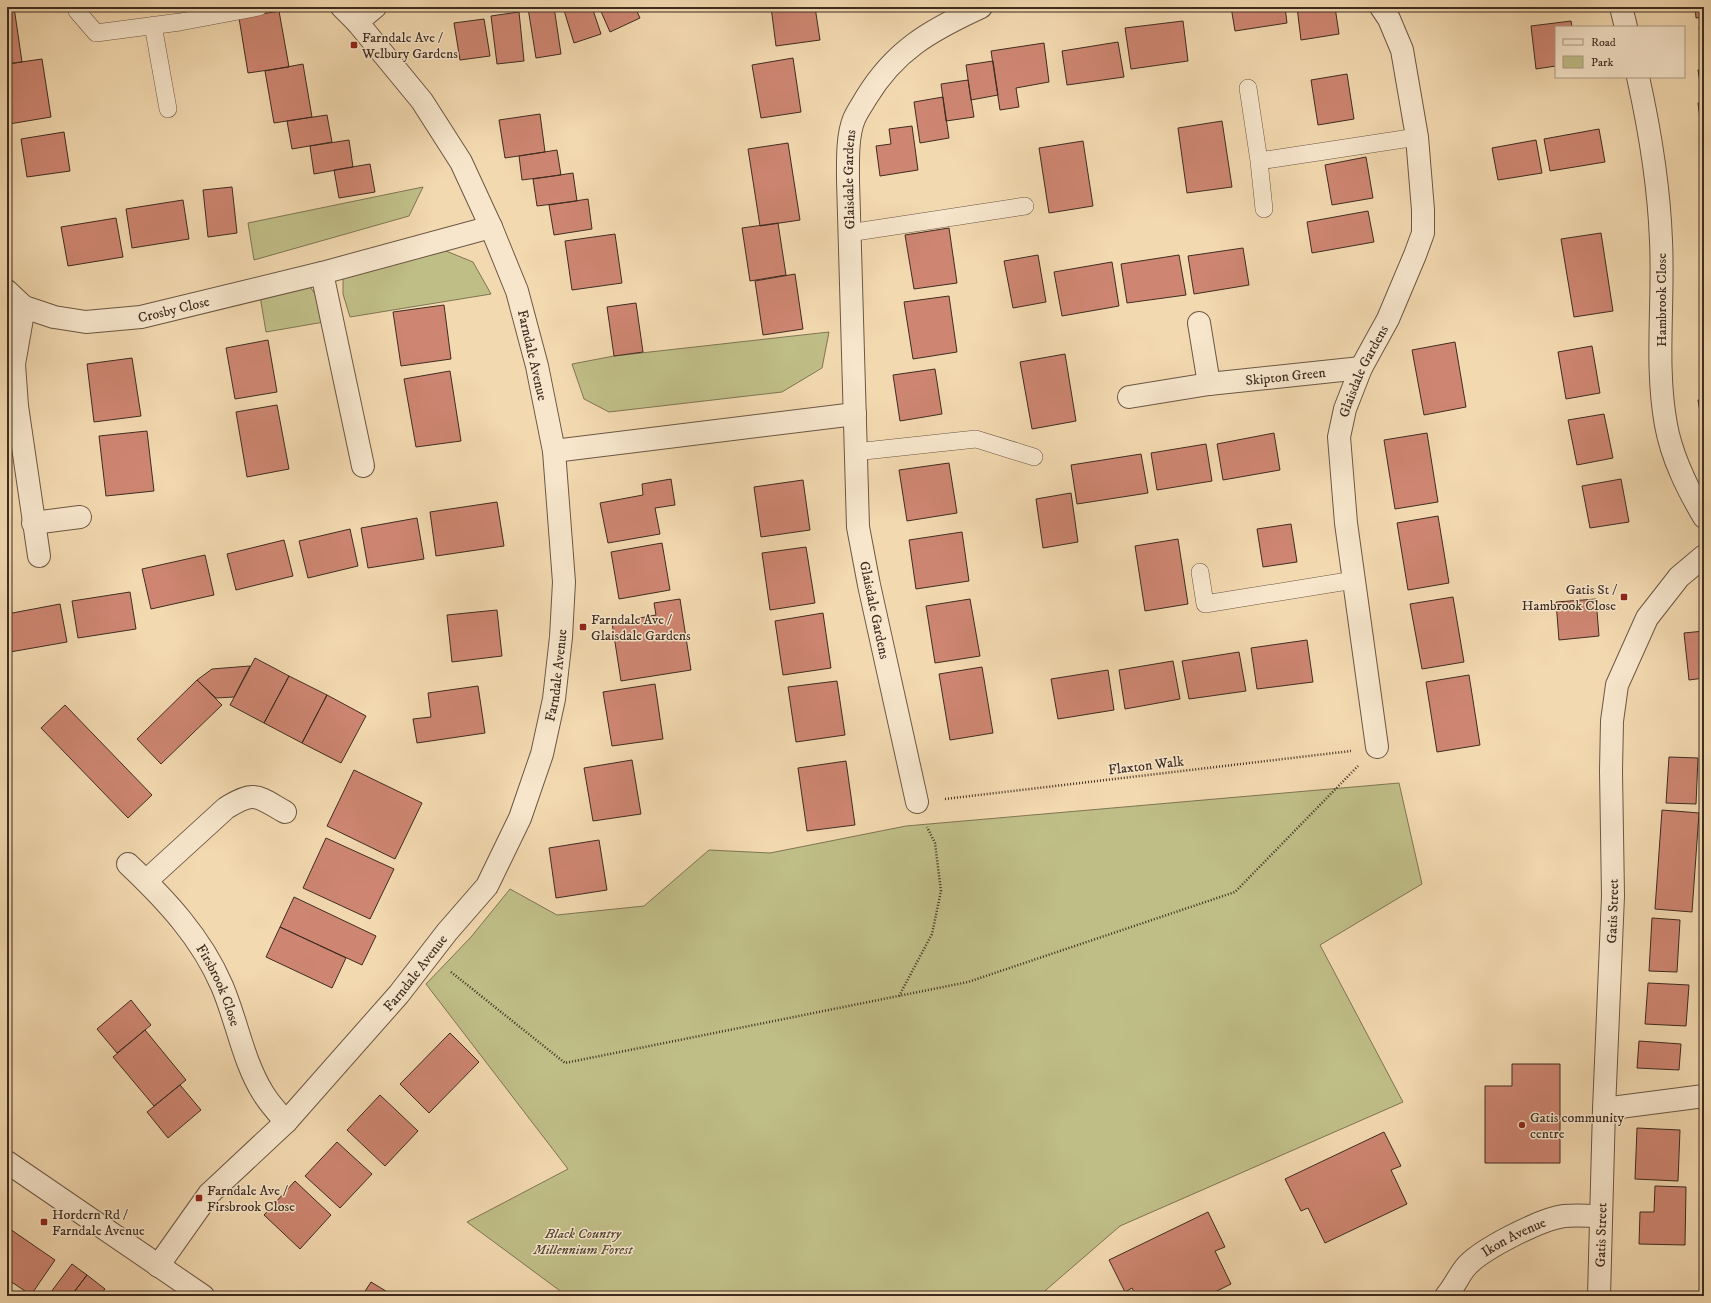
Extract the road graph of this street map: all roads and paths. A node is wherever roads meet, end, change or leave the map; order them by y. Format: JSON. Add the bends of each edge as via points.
{"nodes":[{"id":1,"x":77,"y":7,"type":"edge"},
{"id":2,"x":259,"y":7,"type":"edge"},
{"id":3,"x":342,"y":7,"type":"edge"},
{"id":4,"x":375,"y":7,"type":"edge"},
{"id":5,"x":981,"y":7,"type":"edge"},
{"id":6,"x":1380,"y":7,"type":"edge"},
{"id":7,"x":1621,"y":7,"type":"edge"},
{"id":8,"x":357,"y":22,"type":"junction"},
{"id":9,"x":153,"y":25,"type":"junction"},
{"id":10,"x":1626,"y":26,"type":"edge"},
{"id":11,"x":1638,"y":78,"type":"edge"},
{"id":12,"x":1248,"y":88,"type":"dead end"},
{"id":13,"x":168,"y":109,"type":"dead end"},
{"id":14,"x":1417,"y":136,"type":"junction"},
{"id":15,"x":1259,"y":160,"type":"junction"},
{"id":16,"x":1025,"y":206,"type":"dead end"},
{"id":17,"x":1264,"y":208,"type":"dead end"},
{"id":18,"x":492,"y":227,"type":"junction"},
{"id":19,"x":849,"y":232,"type":"junction"},
{"id":20,"x":322,"y":273,"type":"junction"},
{"id":21,"x":7,"y":291,"type":"edge"},
{"id":22,"x":24,"y":307,"type":"junction"},
{"id":23,"x":1199,"y":323,"type":"dead end"},
{"id":24,"x":1362,"y":368,"type":"junction"},
{"id":25,"x":1209,"y":384,"type":"junction"},
{"id":26,"x":1129,"y":397,"type":"dead end"},
{"id":27,"x":855,"y":414,"type":"junction"},
{"id":28,"x":554,"y":451,"type":"junction"},
{"id":29,"x":855,"y":452,"type":"junction"},
{"id":30,"x":1034,"y":457,"type":"dead end"},
{"id":31,"x":363,"y":466,"type":"dead end"},
{"id":32,"x":80,"y":517,"type":"dead end"},
{"id":33,"x":1704,"y":517,"type":"edge"},
{"id":34,"x":34,"y":523,"type":"junction"},
{"id":35,"x":38,"y":556,"type":"dead end"},
{"id":36,"x":1704,"y":556,"type":"edge"},
{"id":37,"x":1200,"y":572,"type":"dead end"},
{"id":38,"x":1354,"y":580,"type":"junction"},
{"id":39,"x":1377,"y":747,"type":"junction"},
{"id":40,"x":917,"y":802,"type":"junction"},
{"id":41,"x":285,"y":812,"type":"dead end"},
{"id":42,"x":128,"y":864,"type":"dead end"},
{"id":43,"x":146,"y":881,"type":"junction"},
{"id":44,"x":430,"y":955,"type":"junction"},
{"id":45,"x":899,"y":996,"type":"junction"},
{"id":46,"x":1704,"y":1096,"type":"edge"},
{"id":47,"x":1604,"y":1109,"type":"junction"},
{"id":48,"x":286,"y":1122,"type":"junction"},
{"id":49,"x":7,"y":1162,"type":"edge"},
{"id":50,"x":1600,"y":1216,"type":"junction"},
{"id":51,"x":158,"y":1266,"type":"junction"},
{"id":52,"x":203,"y":1296,"type":"edge"},
{"id":53,"x":1446,"y":1296,"type":"edge"},
{"id":54,"x":1599,"y":1296,"type":"edge"}],
"edges":[{"from":1,"to":9,"type":"lane","via":[[77,11],[96,33]]},
{"from":2,"to":9,"type":"lane"},
{"from":3,"to":8,"type":"street","name":"Farndale Avenue"},
{"from":4,"to":8,"type":"street"},
{"from":5,"to":19,"type":"street","name":"Glaisdale Gardens","via":[[944,24],[904,50],[876,82],[853,120],[848,148]]},
{"from":6,"to":14,"type":"street","name":"Glaisdale Gardens","via":[[1389,19],[1402,50]]},
{"from":7,"to":10,"type":"street"},
{"from":8,"to":18,"type":"street","name":"Farndale Avenue","via":[[422,100],[461,162]]},
{"from":9,"to":13,"type":"lane"},
{"from":11,"to":33,"type":"street","name":"Hambrook Close","via":[[1654,163],[1661,241],[1662,388],[1666,426],[1676,462]]},
{"from":12,"to":15,"type":"lane"},
{"from":14,"to":15,"type":"lane"},
{"from":14,"to":24,"type":"street","name":"Glaisdale Gardens","via":[[1423,232],[1416,256],[1388,319]]},
{"from":15,"to":17,"type":"lane"},
{"from":16,"to":19,"type":"lane"},
{"from":18,"to":20,"type":"street","name":"Crosby Close"},
{"from":18,"to":28,"type":"street","name":"Farndale Avenue","via":[[517,292],[537,366]]},
{"from":19,"to":27,"type":"street","name":"Glaisdale Gardens"},
{"from":20,"to":22,"type":"street","name":"Crosby Close","via":[[141,317],[86,322],[54,317]]},
{"from":20,"to":31,"type":"street"},
{"from":21,"to":22,"type":"street","name":"Crosby Close"},
{"from":22,"to":34,"type":"street","via":[[14,364],[17,406]]},
{"from":23,"to":25,"type":"street"},
{"from":24,"to":25,"type":"street","name":"Skipton Green"},
{"from":24,"to":38,"type":"street","name":"Glaisdale Gardens","via":[[1345,409],[1339,437],[1346,523]]},
{"from":25,"to":26,"type":"street","name":"Skipton Green"},
{"from":27,"to":28,"type":"street"},
{"from":27,"to":29,"type":"street","name":"Glaisdale Gardens"},
{"from":28,"to":44,"type":"street","name":"Farndale Avenue","via":[[564,582],[554,699],[542,754],[520,818],[487,886]]},
{"from":29,"to":30,"type":"lane","via":[[976,439]]},
{"from":29,"to":40,"type":"street","name":"Glaisdale Gardens","via":[[858,527],[868,585]]},
{"from":32,"to":34,"type":"street"},
{"from":34,"to":35,"type":"street"},
{"from":36,"to":47,"type":"street","name":"Gatis Street","via":[[1679,577],[1647,618],[1617,685],[1612,721],[1613,896]]},
{"from":37,"to":38,"type":"lane","via":[[1205,604]]},
{"from":38,"to":39,"type":"street","name":"Glaisdale Gardens"},
{"from":39,"to":40,"type":"path","name":"Flaxton Walk"},
{"from":39,"to":45,"type":"path","via":[[1235,892],[968,982]]},
{"from":40,"to":45,"type":"path","via":[[935,843],[941,891],[932,934]]},
{"from":41,"to":43,"type":"street","via":[[262,798],[253,796],[238,801],[226,808]]},
{"from":42,"to":43,"type":"street","name":"Firsbrook Close"},
{"from":43,"to":48,"type":"street","name":"Firsbrook Close","via":[[192,933],[209,960],[222,985],[251,1071],[263,1094]]},
{"from":44,"to":45,"type":"path","via":[[564,1063]]},
{"from":44,"to":48,"type":"street","name":"Farndale Avenue"},
{"from":46,"to":47,"type":"street"},
{"from":47,"to":50,"type":"street","name":"Gatis Street"},
{"from":48,"to":51,"type":"street","name":"Farndale Avenue","via":[[209,1194]]},
{"from":49,"to":51,"type":"street"},
{"from":50,"to":53,"type":"street","name":"Ikon Avenue","via":[[1563,1216],[1538,1223],[1507,1239],[1465,1267]]},
{"from":50,"to":54,"type":"street","name":"Gatis Street"},
{"from":51,"to":52,"type":"street"}]}
